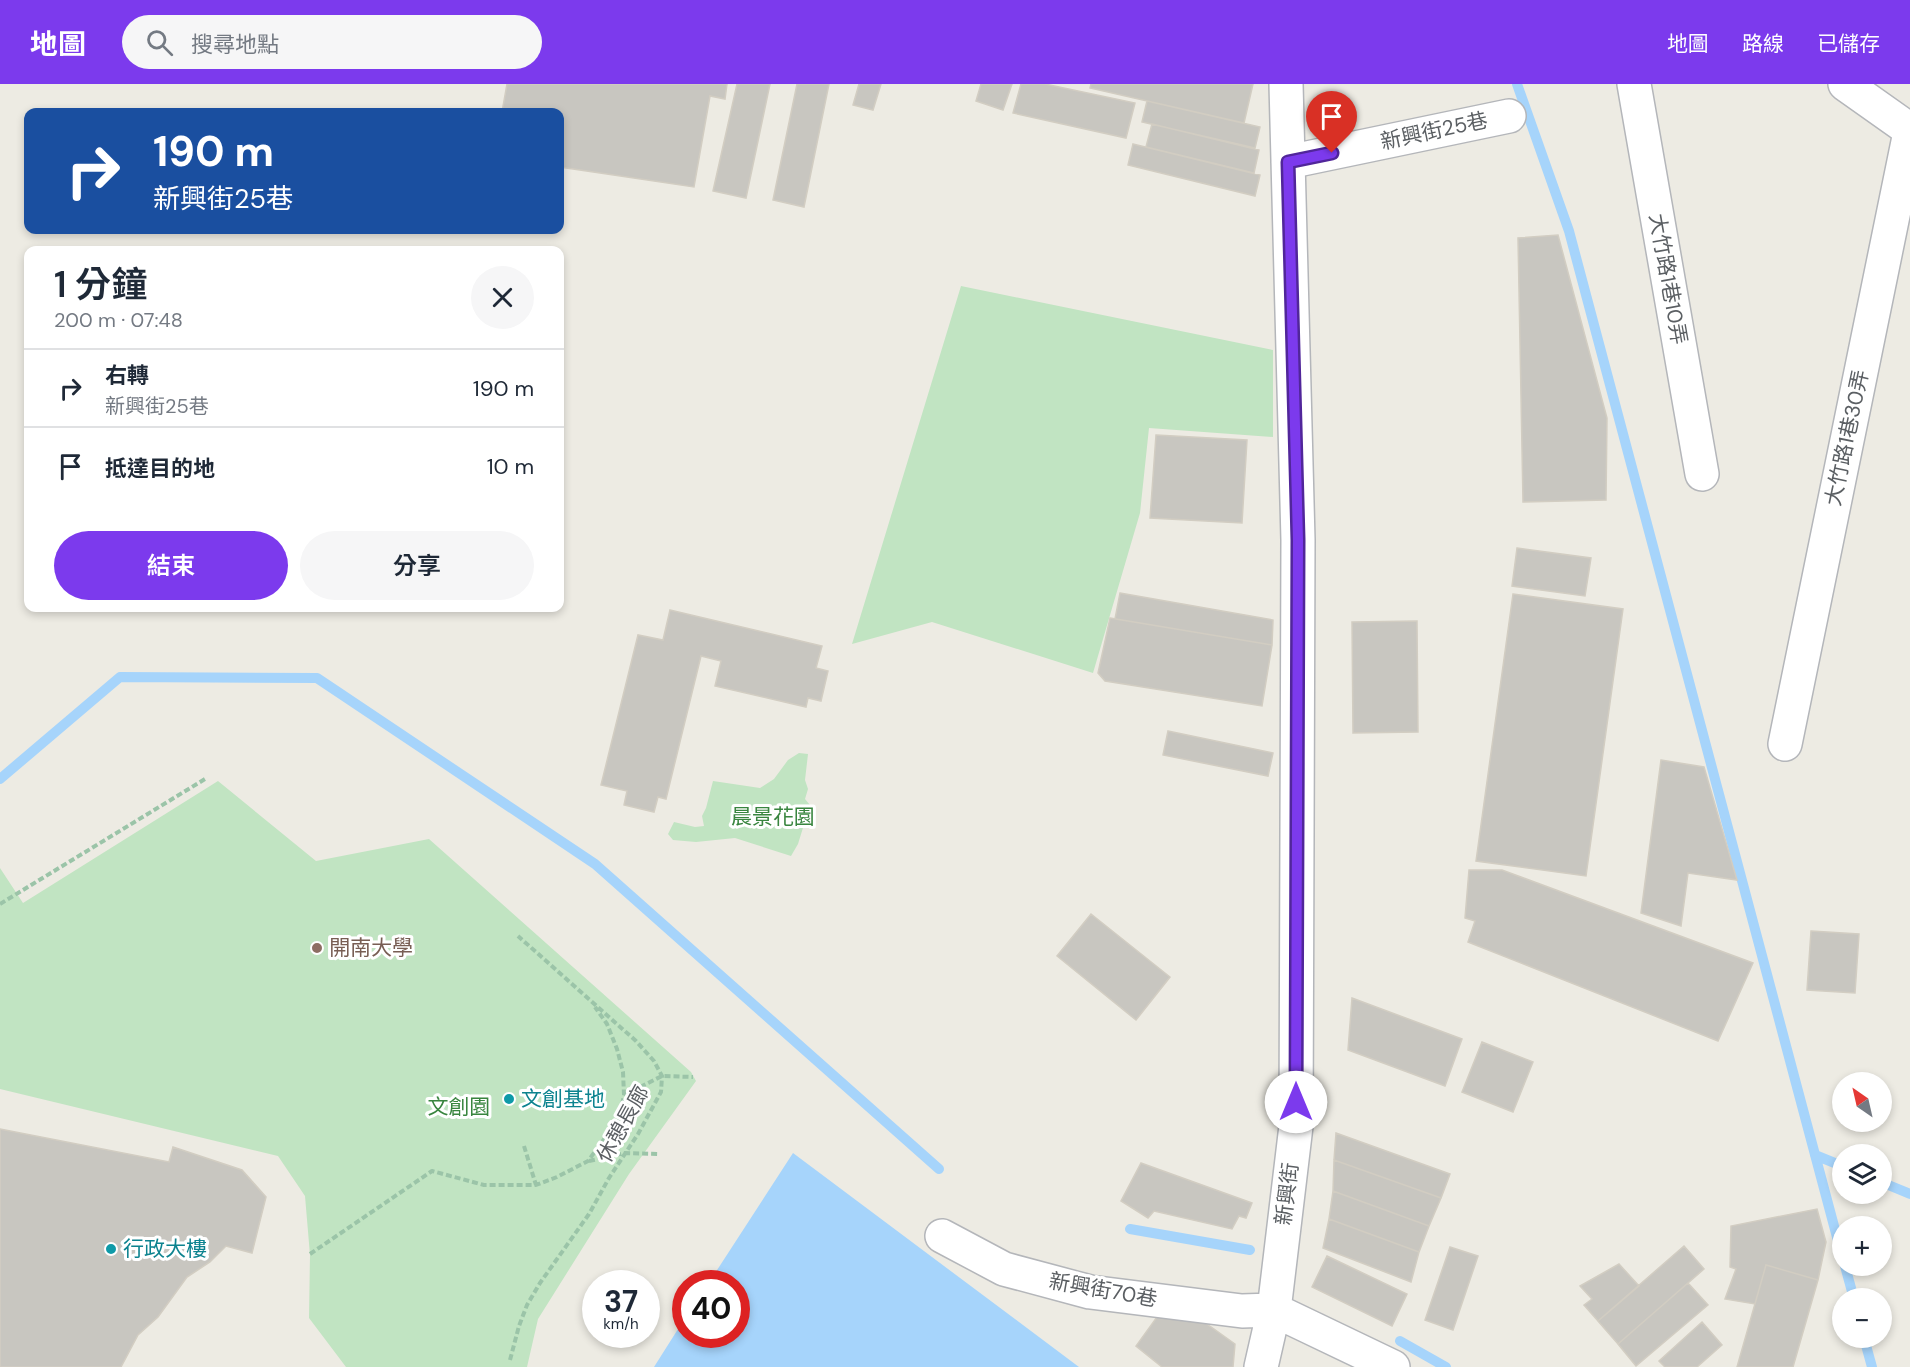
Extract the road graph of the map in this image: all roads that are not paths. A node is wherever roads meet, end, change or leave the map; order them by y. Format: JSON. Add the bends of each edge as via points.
{"nodes":[{"id":1,"x":1286,"y":84,"type":"edge"},
{"id":2,"x":1634,"y":84,"type":"edge"},
{"id":3,"x":1845,"y":84,"type":"edge"},
{"id":4,"x":1509,"y":116,"type":"dead end"},
{"id":5,"x":1910,"y":131,"type":"edge"},
{"id":6,"x":1288,"y":162,"type":"junction"},
{"id":7,"x":1702,"y":474,"type":"dead end"},
{"id":8,"x":1785,"y":744,"type":"dead end"},
{"id":9,"x":942,"y":1236,"type":"dead end"},
{"id":10,"x":1274,"y":1310,"type":"junction"},
{"id":11,"x":1261,"y":1367,"type":"edge"},
{"id":12,"x":1393,"y":1367,"type":"edge"}],
"edges":[{"from":1,"to":6,"type":"street","name":"新興街"},
{"from":2,"to":7,"type":"street","name":"大竹路1巷10弄"},
{"from":3,"to":5,"type":"street"},
{"from":4,"to":6,"type":"street","name":"新興街25巷"},
{"from":5,"to":8,"type":"street","name":"大竹路1巷30弄"},
{"from":6,"to":10,"type":"street","name":"新興街","via":[[1298,540],[1296,1126]]},
{"from":9,"to":10,"type":"street","name":"新興街70巷","via":[[1004,1269],[1090,1292],[1242,1311]]},
{"from":10,"to":11,"type":"street","name":"新興街"},
{"from":10,"to":12,"type":"street"}]}
